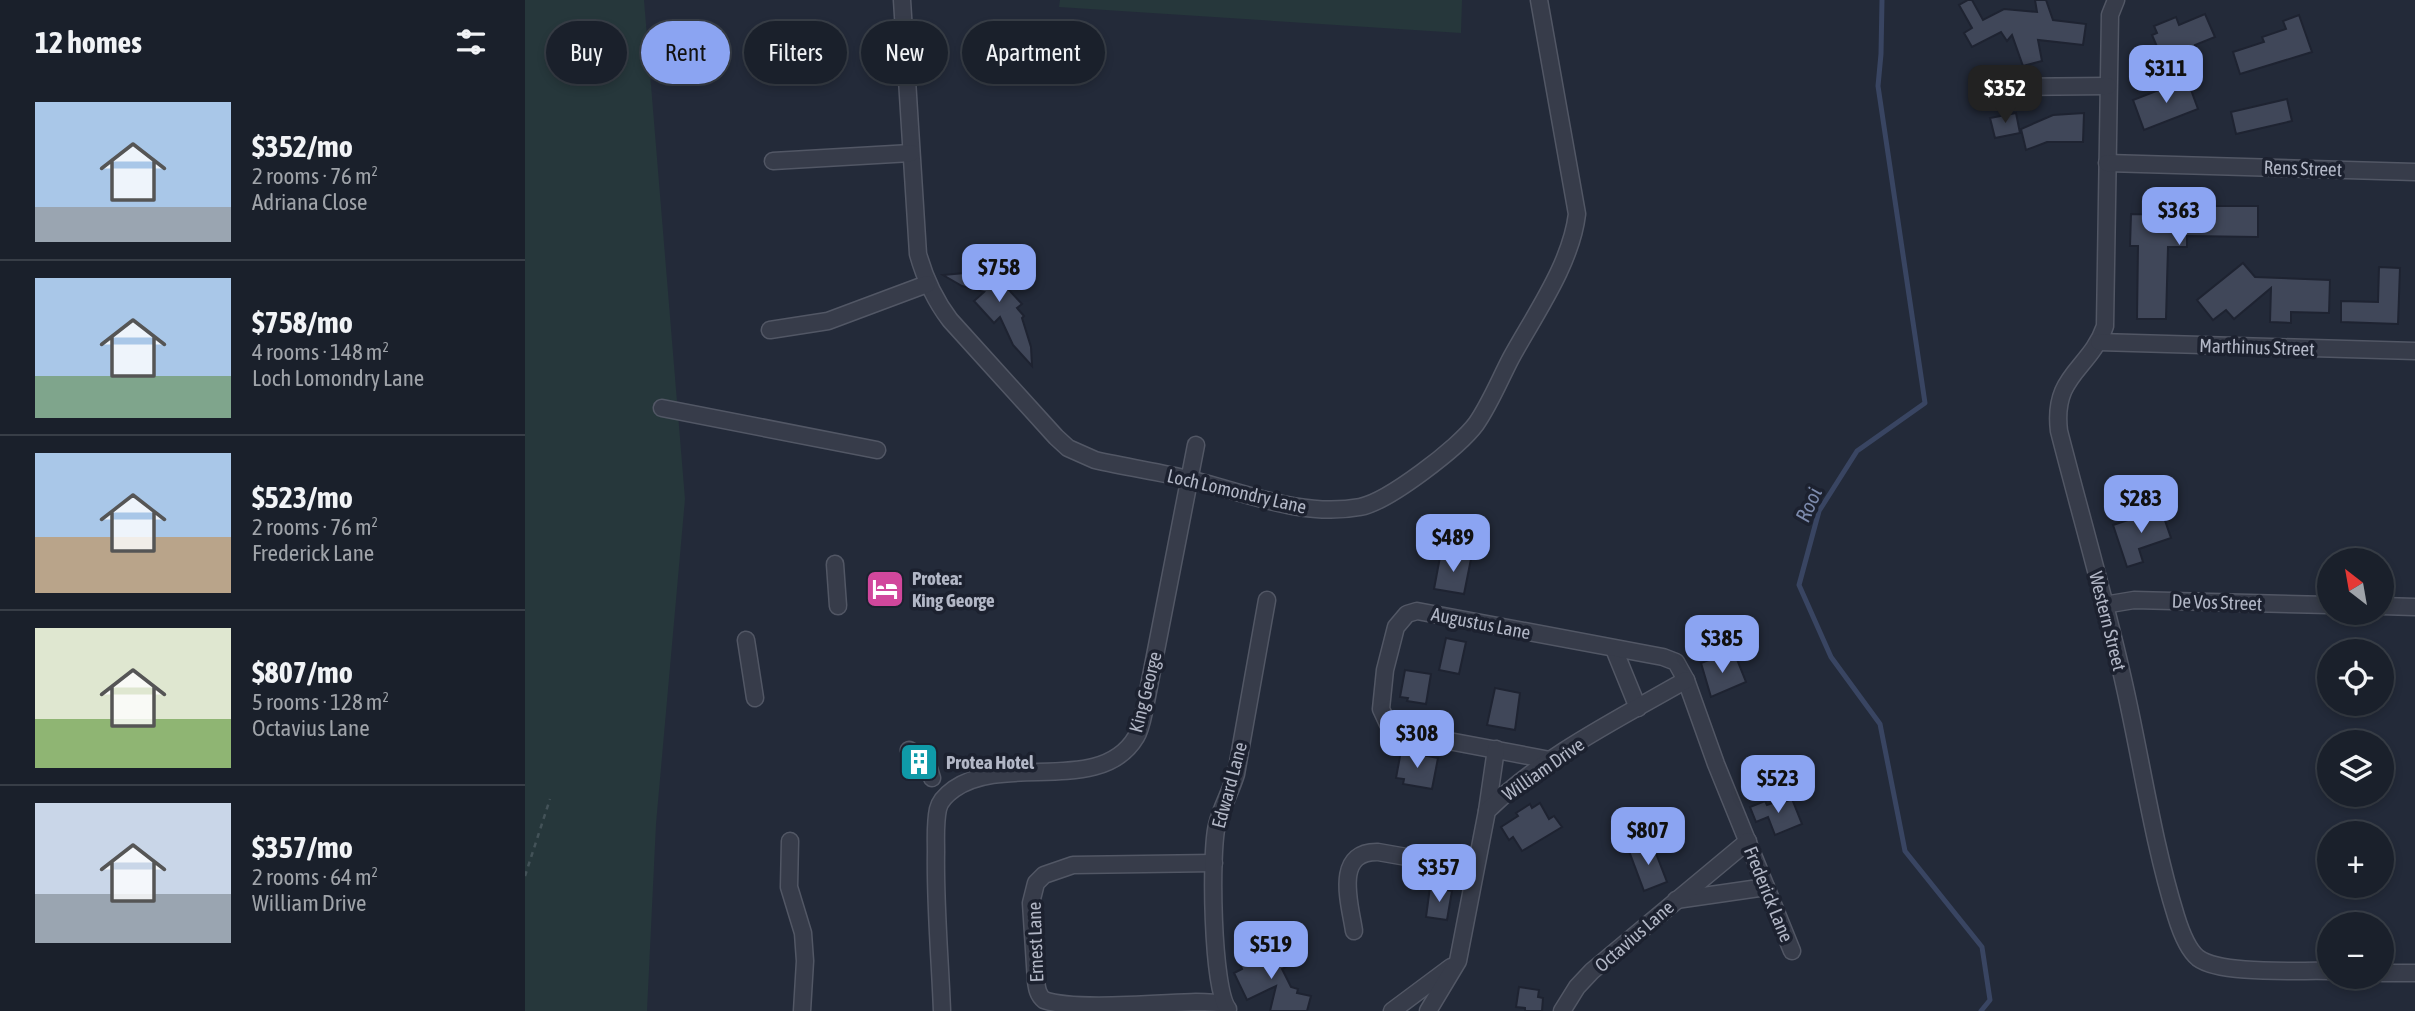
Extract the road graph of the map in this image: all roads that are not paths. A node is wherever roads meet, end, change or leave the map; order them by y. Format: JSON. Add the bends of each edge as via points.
{"nodes":[{"id":1,"x":902,"y":0,"type":"edge"},
{"id":2,"x":1539,"y":0,"type":"edge"},
{"id":3,"x":2116,"y":0,"type":"edge"},
{"id":4,"x":2108,"y":86,"type":"junction"},
{"id":5,"x":2021,"y":87,"type":"dead end"},
{"id":6,"x":911,"y":153,"type":"junction"},
{"id":7,"x":773,"y":161,"type":"dead end"},
{"id":8,"x":2108,"y":163,"type":"junction"},
{"id":9,"x":2415,"y":172,"type":"edge"},
{"id":10,"x":927,"y":284,"type":"junction"},
{"id":11,"x":770,"y":330,"type":"dead end"},
{"id":12,"x":2099,"y":342,"type":"junction"},
{"id":13,"x":2415,"y":351,"type":"edge"},
{"id":14,"x":663,"y":408,"type":"dead end"},
{"id":15,"x":1196,"y":444,"type":"dead end"},
{"id":16,"x":877,"y":450,"type":"dead end"},
{"id":17,"x":1189,"y":479,"type":"junction"},
{"id":18,"x":835,"y":564,"type":"dead end"},
{"id":19,"x":1267,"y":600,"type":"dead end"},
{"id":20,"x":2104,"y":605,"type":"junction"},
{"id":21,"x":2317,"y":605,"type":"edge"},
{"id":22,"x":838,"y":606,"type":"dead end"},
{"id":23,"x":2394,"y":606,"type":"edge"},
{"id":24,"x":2415,"y":607,"type":"edge"},
{"id":25,"x":746,"y":640,"type":"dead end"},
{"id":26,"x":1614,"y":649,"type":"junction"},
{"id":27,"x":1686,"y":681,"type":"junction"},
{"id":28,"x":755,"y":698,"type":"dead end"},
{"id":29,"x":1638,"y":708,"type":"junction"},
{"id":30,"x":1496,"y":749,"type":"junction"},
{"id":31,"x":909,"y":750,"type":"dead end"},
{"id":32,"x":1550,"y":760,"type":"junction"},
{"id":33,"x":932,"y":778,"type":"dead end"},
{"id":34,"x":1487,"y":811,"type":"junction"},
{"id":35,"x":790,"y":841,"type":"dead end"},
{"id":36,"x":1748,"y":841,"type":"junction"},
{"id":37,"x":1213,"y":863,"type":"junction"},
{"id":38,"x":1475,"y":869,"type":"junction"},
{"id":39,"x":1766,"y":887,"type":"junction"},
{"id":40,"x":1675,"y":900,"type":"junction"},
{"id":41,"x":1355,"y":931,"type":"dead end"},
{"id":42,"x":1792,"y":951,"type":"dead end"},
{"id":43,"x":1458,"y":961,"type":"junction"},
{"id":44,"x":2317,"y":971,"type":"edge"},
{"id":45,"x":2394,"y":972,"type":"edge"},
{"id":46,"x":2415,"y":973,"type":"edge"},
{"id":47,"x":1227,"y":1007,"type":"edge"},
{"id":48,"x":802,"y":1011,"type":"edge"},
{"id":49,"x":942,"y":1011,"type":"edge"},
{"id":50,"x":1392,"y":1011,"type":"edge"},
{"id":51,"x":1428,"y":1011,"type":"edge"},
{"id":52,"x":1562,"y":1011,"type":"edge"}],
"edges":[{"from":1,"to":6,"type":"street","name":"Loch Lomondry Lane"},
{"from":2,"to":17,"type":"street","name":"Loch Lomondry Lane","via":[[1574,194],[1576,229],[1570,250],[1476,424],[1444,456],[1363,506],[1303,507]]},
{"from":3,"to":4,"type":"street","name":"Western Street","via":[[2110,15]]},
{"from":4,"to":5,"type":"street"},
{"from":4,"to":8,"type":"street","name":"Western Street"},
{"from":6,"to":7,"type":"street"},
{"from":6,"to":10,"type":"street","name":"Loch Lomondry Lane","via":[[918,254]]},
{"from":8,"to":9,"type":"street","name":"Rens Street"},
{"from":8,"to":12,"type":"street","name":"Western Street","via":[[2107,309]]},
{"from":10,"to":11,"type":"street","via":[[828,321]]},
{"from":10,"to":17,"type":"street","name":"Loch Lomondry Lane","via":[[950,320],[1068,448],[1095,460]]},
{"from":12,"to":13,"type":"street","name":"Marthinus Street"},
{"from":12,"to":20,"type":"street","name":"Western Street","via":[[2071,374],[2057,411]]},
{"from":14,"to":16,"type":"street"},
{"from":15,"to":17,"type":"street","name":"King George"},
{"from":17,"to":49,"type":"street","name":"King George","via":[[1145,707],[1133,741],[1115,758],[1094,766],[977,777],[947,794],[938,809],[935,873]]},
{"from":18,"to":22,"type":"street"},
{"from":19,"to":37,"type":"street","name":"Edward Lane","via":[[1237,774],[1217,823]]},
{"from":20,"to":21,"type":"street","name":"De Vos Street","via":[[2134,600]]},
{"from":20,"to":44,"type":"street","name":"Western Street","via":[[2176,917],[2186,941],[2197,957],[2210,963]]},
{"from":23,"to":24,"type":"street"},
{"from":25,"to":28,"type":"street"},
{"from":26,"to":27,"type":"street","name":"Augustus Lane","via":[[1672,660]]},
{"from":26,"to":29,"type":"street"},
{"from":26,"to":30,"type":"street","name":"Augustus Lane","via":[[1417,611],[1407,614],[1396,627],[1385,670],[1381,709],[1388,724],[1406,733]]},
{"from":27,"to":29,"type":"street","name":"William Drive"},
{"from":27,"to":36,"type":"street","name":"Frederick Lane"},
{"from":29,"to":32,"type":"street","name":"William Drive"},
{"from":30,"to":32,"type":"street","name":"Augustus Lane"},
{"from":30,"to":34,"type":"street"},
{"from":31,"to":33,"type":"street","via":[[926,759]]},
{"from":32,"to":34,"type":"street","name":"William Drive"},
{"from":34,"to":38,"type":"street","name":"William Drive"},
{"from":35,"to":48,"type":"street","via":[[789,887],[803,933],[805,961]]},
{"from":36,"to":39,"type":"street","name":"Frederick Lane"},
{"from":36,"to":40,"type":"street","name":"Octavius Lane"},
{"from":37,"to":47,"type":"street","name":"Edward Lane","via":[[1217,960]]},
{"from":37,"to":47,"type":"street","name":"Ernest Lane","via":[[1073,865],[1044,875],[1036,883],[1031,903],[1035,981],[1042,999],[1063,1008],[1197,1002]]},
{"from":38,"to":41,"type":"street","via":[[1378,852],[1363,854],[1352,862],[1347,880]]},
{"from":38,"to":43,"type":"street","name":"William Drive"},
{"from":39,"to":40,"type":"street"},
{"from":39,"to":42,"type":"street","name":"Frederick Lane"},
{"from":40,"to":52,"type":"street","name":"Octavius Lane","via":[[1592,971]]},
{"from":43,"to":50,"type":"street"},
{"from":43,"to":51,"type":"street","name":"William Drive"},
{"from":45,"to":46,"type":"street"}]}
